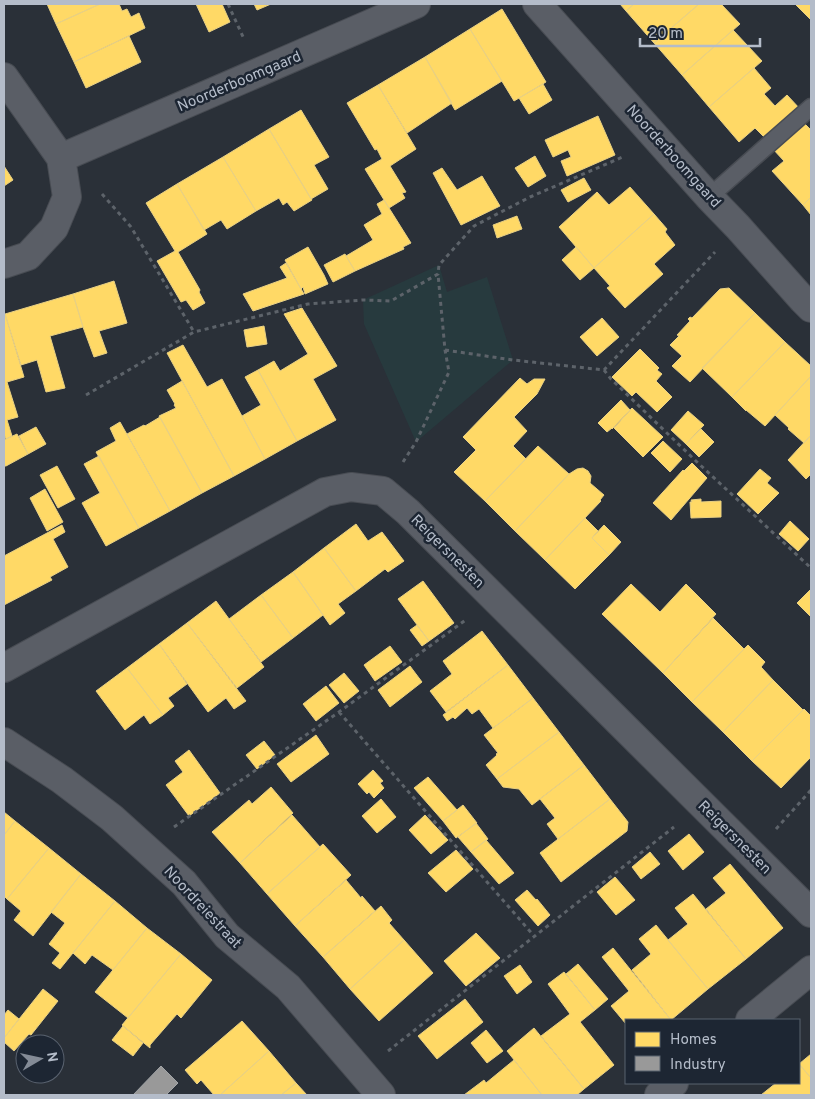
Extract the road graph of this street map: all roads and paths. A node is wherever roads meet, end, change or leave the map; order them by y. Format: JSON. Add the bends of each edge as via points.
{"nodes":[{"id":1,"x":416,"y":4,"type":"edge"},
{"id":2,"x":537,"y":4,"type":"edge"},
{"id":3,"x":4,"y":77,"type":"edge"},
{"id":4,"x":811,"y":107,"type":"edge"},
{"id":5,"x":660,"y":141,"type":"junction"},
{"id":6,"x":61,"y":158,"type":"junction"},
{"id":7,"x":709,"y":197,"type":"junction"},
{"id":8,"x":738,"y":227,"type":"junction"},
{"id":9,"x":4,"y":264,"type":"edge"},
{"id":10,"x":438,"y":274,"type":"junction"},
{"id":11,"x":811,"y":308,"type":"edge"},
{"id":12,"x":194,"y":332,"type":"junction"},
{"id":13,"x":445,"y":350,"type":"junction"},
{"id":14,"x":604,"y":370,"type":"junction"},
{"id":15,"x":86,"y":395,"type":"dead end"},
{"id":16,"x":383,"y":491,"type":"junction"},
{"id":17,"x":811,"y":568,"type":"edge"},
{"id":18,"x":495,"y":598,"type":"junction"},
{"id":19,"x":4,"y":668,"type":"edge"},
{"id":20,"x":339,"y":712,"type":"junction"},
{"id":21,"x":4,"y":742,"type":"edge"},
{"id":22,"x":811,"y":790,"type":"edge"},
{"id":23,"x":702,"y":804,"type":"junction"},
{"id":24,"x":145,"y":847,"type":"junction"},
{"id":25,"x":752,"y":854,"type":"junction"},
{"id":26,"x":811,"y":913,"type":"edge"},
{"id":27,"x":535,"y":937,"type":"junction"},
{"id":28,"x":811,"y":970,"type":"edge"},
{"id":29,"x":751,"y":1019,"type":"edge"},
{"id":30,"x":362,"y":1072,"type":"junction"},
{"id":31,"x":673,"y":1084,"type":"edge"},
{"id":32,"x":381,"y":1095,"type":"edge"},
{"id":33,"x":659,"y":1095,"type":"edge"}],
"edges":[{"from":1,"to":6,"type":"street","name":"Noorderboomgaard"},
{"from":2,"to":5,"type":"street","name":"Noorderboomgaard"},
{"from":3,"to":6,"type":"street"},
{"from":4,"to":7,"type":"lane"},
{"from":5,"to":7,"type":"street","name":"Noorderboomgaard"},
{"from":5,"to":10,"type":"path","via":[[530,197],[474,226],[439,265]]},
{"from":6,"to":9,"type":"street","via":[[67,197],[54,228],[28,256]]},
{"from":6,"to":12,"type":"path","via":[[93,183],[131,227]]},
{"from":7,"to":8,"type":"street","name":"Noorderboomgaard"},
{"from":8,"to":11,"type":"street","name":"Noorderboomgaard"},
{"from":8,"to":14,"type":"path"},
{"from":10,"to":12,"type":"path","via":[[391,301],[308,304]]},
{"from":10,"to":13,"type":"path"},
{"from":12,"to":15,"type":"path"},
{"from":13,"to":14,"type":"path"},
{"from":13,"to":16,"type":"path","via":[[449,372],[416,442]]},
{"from":14,"to":17,"type":"path"},
{"from":16,"to":18,"type":"street","name":"Reigersnesten"},
{"from":16,"to":19,"type":"street","via":[[351,487],[325,492]]},
{"from":18,"to":20,"type":"path"},
{"from":18,"to":23,"type":"street","name":"Reigersnesten"},
{"from":20,"to":24,"type":"path"},
{"from":20,"to":27,"type":"path"},
{"from":21,"to":24,"type":"street","name":"Noordreiestraat","via":[[62,780]]},
{"from":22,"to":25,"type":"path"},
{"from":23,"to":25,"type":"street","name":"Reigersnesten"},
{"from":23,"to":27,"type":"path"},
{"from":24,"to":30,"type":"street","name":"Noordreiestraat","via":[[184,883],[228,936],[288,987]]},
{"from":25,"to":26,"type":"street","name":"Reigersnesten"},
{"from":27,"to":30,"type":"path"},
{"from":28,"to":29,"type":"street"},
{"from":30,"to":32,"type":"street","name":"Noordreiestraat"},
{"from":31,"to":33,"type":"street"}]}
